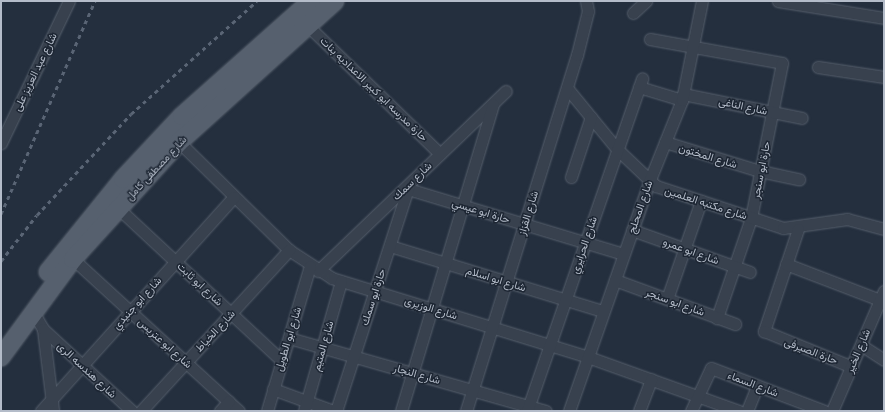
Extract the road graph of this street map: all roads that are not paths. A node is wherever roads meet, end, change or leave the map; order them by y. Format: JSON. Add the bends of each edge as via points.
{"nodes":[{"id":1,"x":69,"y":1,"type":"edge"},
{"id":2,"x":311,"y":1,"type":"edge"},
{"id":3,"x":335,"y":1,"type":"edge"},
{"id":4,"x":586,"y":1,"type":"edge"},
{"id":5,"x":646,"y":1,"type":"edge"},
{"id":6,"x":702,"y":1,"type":"edge"},
{"id":7,"x":778,"y":1,"type":"edge"},
{"id":8,"x":633,"y":13,"type":"dead end"},
{"id":9,"x":884,"y":18,"type":"edge"},
{"id":10,"x":307,"y":25,"type":"junction"},
{"id":11,"x":650,"y":39,"type":"dead end"},
{"id":12,"x":695,"y":44,"type":"junction"},
{"id":13,"x":818,"y":67,"type":"dead end"},
{"id":14,"x":884,"y":77,"type":"edge"},
{"id":15,"x":640,"y":83,"type":"joint"},
{"id":16,"x":567,"y":88,"type":"junction"},
{"id":17,"x":506,"y":91,"type":"dead end"},
{"id":18,"x":682,"y":97,"type":"junction"},
{"id":19,"x":492,"y":104,"type":"junction"},
{"id":20,"x":772,"y":112,"type":"junction"},
{"id":21,"x":591,"y":117,"type":"junction"},
{"id":22,"x":802,"y":118,"type":"dead end"},
{"id":23,"x":173,"y":136,"type":"junction"},
{"id":24,"x":665,"y":142,"type":"junction"},
{"id":25,"x":1,"y":143,"type":"edge"},
{"id":26,"x":617,"y":149,"type":"junction"},
{"id":27,"x":440,"y":154,"type":"junction"},
{"id":28,"x":760,"y":172,"type":"junction"},
{"id":29,"x":571,"y":177,"type":"dead end"},
{"id":30,"x":799,"y":179,"type":"dead end"},
{"id":31,"x":648,"y":182,"type":"junction"},
{"id":32,"x":409,"y":186,"type":"junction"},
{"id":33,"x":234,"y":197,"type":"junction"},
{"id":34,"x":701,"y":201,"type":"junction"},
{"id":35,"x":463,"y":205,"type":"junction"},
{"id":36,"x":118,"y":208,"type":"junction"},
{"id":37,"x":751,"y":218,"type":"junction"},
{"id":38,"x":525,"y":224,"type":"junction"},
{"id":39,"x":798,"y":229,"type":"junction"},
{"id":40,"x":884,"y":229,"type":"edge"},
{"id":41,"x":632,"y":230,"type":"junction"},
{"id":42,"x":585,"y":242,"type":"junction"},
{"id":43,"x":390,"y":246,"type":"junction"},
{"id":44,"x":684,"y":248,"type":"junction"},
{"id":45,"x":289,"y":250,"type":"junction"},
{"id":46,"x":623,"y":254,"type":"junction"},
{"id":47,"x":73,"y":259,"type":"junction"},
{"id":48,"x":175,"y":261,"type":"junction"},
{"id":49,"x":447,"y":264,"type":"junction"},
{"id":50,"x":786,"y":264,"type":"junction"},
{"id":51,"x":735,"y":266,"type":"junction"},
{"id":52,"x":314,"y":268,"type":"junction"},
{"id":53,"x":750,"y":272,"type":"dead end"},
{"id":54,"x":615,"y":280,"type":"junction"},
{"id":55,"x":341,"y":281,"type":"junction"},
{"id":56,"x":507,"y":282,"type":"junction"},
{"id":57,"x":375,"y":291,"type":"junction"},
{"id":58,"x":666,"y":299,"type":"junction"},
{"id":59,"x":565,"y":300,"type":"junction"},
{"id":60,"x":881,"y":303,"type":"edge"},
{"id":61,"x":434,"y":309,"type":"junction"},
{"id":62,"x":32,"y":310,"type":"junction"},
{"id":63,"x":130,"y":311,"type":"junction"},
{"id":64,"x":603,"y":311,"type":"junction"},
{"id":65,"x":231,"y":313,"type":"junction"},
{"id":66,"x":718,"y":318,"type":"junction"},
{"id":67,"x":736,"y":324,"type":"dead end"},
{"id":68,"x":493,"y":326,"type":"junction"},
{"id":69,"x":43,"y":329,"type":"junction"},
{"id":70,"x":1,"y":338,"type":"edge"},
{"id":71,"x":289,"y":338,"type":"junction"},
{"id":72,"x":549,"y":345,"type":"junction"},
{"id":73,"x":861,"y":345,"type":"junction"},
{"id":74,"x":323,"y":347,"type":"junction"},
{"id":75,"x":354,"y":356,"type":"junction"},
{"id":76,"x":1,"y":357,"type":"edge"},
{"id":77,"x":588,"y":357,"type":"junction"},
{"id":78,"x":884,"y":360,"type":"edge"},
{"id":79,"x":282,"y":361,"type":"junction"},
{"id":80,"x":186,"y":362,"type":"junction"},
{"id":81,"x":81,"y":364,"type":"junction"},
{"id":82,"x":852,"y":367,"type":"junction"},
{"id":83,"x":414,"y":373,"type":"junction"},
{"id":84,"x":651,"y":379,"type":"junction"},
{"id":85,"x":757,"y":386,"type":"junction"},
{"id":86,"x":273,"y":389,"type":"junction"},
{"id":87,"x":473,"y":390,"type":"junction"},
{"id":88,"x":52,"y":396,"type":"junction"},
{"id":89,"x":697,"y":396,"type":"junction"},
{"id":90,"x":228,"y":401,"type":"junction"},
{"id":91,"x":306,"y":406,"type":"edge"},
{"id":92,"x":528,"y":408,"type":"edge"},
{"id":93,"x":41,"y":411,"type":"edge"},
{"id":94,"x":53,"y":411,"type":"edge"},
{"id":95,"x":132,"y":411,"type":"edge"},
{"id":96,"x":141,"y":411,"type":"edge"},
{"id":97,"x":220,"y":411,"type":"edge"},
{"id":98,"x":239,"y":411,"type":"edge"},
{"id":99,"x":267,"y":411,"type":"edge"},
{"id":100,"x":333,"y":411,"type":"edge"},
{"id":101,"x":336,"y":411,"type":"edge"},
{"id":102,"x":401,"y":411,"type":"edge"},
{"id":103,"x":466,"y":411,"type":"edge"},
{"id":104,"x":546,"y":411,"type":"edge"},
{"id":105,"x":570,"y":411,"type":"edge"},
{"id":106,"x":639,"y":411,"type":"edge"},
{"id":107,"x":691,"y":411,"type":"edge"},
{"id":108,"x":739,"y":411,"type":"edge"},
{"id":109,"x":747,"y":411,"type":"edge"},
{"id":110,"x":824,"y":411,"type":"edge"},
{"id":111,"x":832,"y":411,"type":"edge"}],
"edges":[{"from":1,"to":25,"type":"street","name":"شارع عبد العزيز على"},
{"from":2,"to":23,"type":"main road","name":"شارع مصطفى كامل"},
{"from":3,"to":10,"type":"main road","name":"شارع مصطفى كامل"},
{"from":4,"to":16,"type":"street","name":"شارع القزاز","via":[[588,15]]},
{"from":5,"to":8,"type":"street"},
{"from":6,"to":12,"type":"street","name":"شارع المحلج"},
{"from":7,"to":9,"type":"street"},
{"from":10,"to":23,"type":"main road","name":"شارع مصطفى كامل"},
{"from":10,"to":27,"type":"street","name":"حارة مدرسه ابو كبير الاعداديه بنات"},
{"from":11,"to":12,"type":"street"},
{"from":12,"to":18,"type":"street","name":"شارع المحلج"},
{"from":12,"to":20,"type":"street","name":"حارة ابو سنجر","via":[[777,60],[782,65]]},
{"from":13,"to":14,"type":"street"},
{"from":15,"to":18,"type":"street","name":"شارع الناغى"},
{"from":15,"to":26,"type":"street","name":"شارع الحرايري"},
{"from":16,"to":21,"type":"street","name":"شارع مكتبه العلمين"},
{"from":16,"to":38,"type":"street","name":"شارع القزاز"},
{"from":17,"to":19,"type":"street","name":"شارع سمك"},
{"from":18,"to":20,"type":"street","name":"شارع الناغى"},
{"from":18,"to":24,"type":"street","name":"شارع المحلج"},
{"from":19,"to":27,"type":"street","name":"شارع سمك"},
{"from":19,"to":35,"type":"street"},
{"from":20,"to":22,"type":"street","name":"شارع الناغى"},
{"from":20,"to":28,"type":"street","name":"حارة ابو سنجر"},
{"from":21,"to":26,"type":"street","name":"شارع مكتبه العلمين"},
{"from":21,"to":29,"type":"street"},
{"from":23,"to":33,"type":"street","name":"شارع الوزيرى"},
{"from":23,"to":36,"type":"main road","name":"شارع مصطفى كامل"},
{"from":23,"to":70,"type":"main road","name":"شارع مصطفى كامل","via":[[67,246]]},
{"from":24,"to":28,"type":"street","name":"شارع المختون"},
{"from":24,"to":31,"type":"street","name":"شارع المحلج"},
{"from":26,"to":31,"type":"street","name":"شارع مكتبه العلمين"},
{"from":26,"to":42,"type":"street","name":"شارع الحرايري"},
{"from":27,"to":32,"type":"street","name":"شارع سمك"},
{"from":28,"to":30,"type":"street","name":"شارع المختون"},
{"from":28,"to":37,"type":"street","name":"حارة ابو سنجر"},
{"from":31,"to":34,"type":"street","name":"شارع مكتبه العلمين"},
{"from":31,"to":41,"type":"street","name":"شارع المحلج"},
{"from":32,"to":35,"type":"street","name":"حارة ابو عيسي"},
{"from":32,"to":43,"type":"street","name":"حارة ابو سمك"},
{"from":32,"to":52,"type":"street","name":"شارع سمك"},
{"from":33,"to":45,"type":"street","name":"شارع الوزيرى"},
{"from":33,"to":48,"type":"street","name":"شارع ابو جنيدي"},
{"from":34,"to":37,"type":"street","name":"شارع مكتبه العلمين"},
{"from":34,"to":44,"type":"street"},
{"from":35,"to":38,"type":"street","name":"حارة ابو عيسي"},
{"from":35,"to":49,"type":"street"},
{"from":36,"to":47,"type":"main road","name":"شارع مصطفى كامل"},
{"from":36,"to":48,"type":"street","name":"شارع ابو ثابت"},
{"from":37,"to":39,"type":"street","name":"شارع مكتبه العلمين","via":[[783,228]]},
{"from":37,"to":51,"type":"street","name":"حارة ابو سنجر"},
{"from":38,"to":42,"type":"street","name":"حارة ابو عيسي"},
{"from":38,"to":56,"type":"street","name":"شارع القزاز"},
{"from":39,"to":40,"type":"street","name":"شارع مكتبه العلمين","via":[[847,219]]},
{"from":39,"to":50,"type":"street"},
{"from":41,"to":44,"type":"street","name":"شارع ابو عمرو"},
{"from":41,"to":46,"type":"street","name":"شارع المحلج"},
{"from":42,"to":46,"type":"street","name":"حارة ابو عيسي"},
{"from":42,"to":59,"type":"street","name":"شارع الحرايري"},
{"from":43,"to":49,"type":"street","name":"شارع ابو اسلام"},
{"from":43,"to":57,"type":"street","name":"حارة ابو سمك"},
{"from":44,"to":51,"type":"street","name":"شارع ابو عمرو"},
{"from":44,"to":58,"type":"street"},
{"from":45,"to":52,"type":"street","name":"شارع الوزيرى"},
{"from":45,"to":65,"type":"street","name":"شارع الخياط"},
{"from":46,"to":54,"type":"street","name":"شارع المحلج"},
{"from":47,"to":62,"type":"main road","name":"شارع مصطفى كامل"},
{"from":47,"to":63,"type":"street","name":"شارع ابو عتريس"},
{"from":48,"to":63,"type":"street","name":"شارع ابو جنيدي"},
{"from":48,"to":65,"type":"street","name":"شارع ابو ثابت"},
{"from":49,"to":56,"type":"street","name":"شارع ابو اسلام"},
{"from":49,"to":61,"type":"street"},
{"from":50,"to":60,"type":"street"},
{"from":50,"to":82,"type":"street","name":"حارة الصيرفى","via":[[763,328],[770,335]]},
{"from":51,"to":53,"type":"street","name":"شارع ابو عمرو"},
{"from":51,"to":66,"type":"street","name":"حارة ابو سنجر"},
{"from":52,"to":55,"type":"street","name":"شارع الوزيرى"},
{"from":52,"to":71,"type":"street","name":"شارع ابو الطويل"},
{"from":54,"to":58,"type":"street","name":"شارع ابو سنجر"},
{"from":54,"to":64,"type":"street","name":"شارع المحلج"},
{"from":55,"to":57,"type":"street","name":"شارع الوزيرى"},
{"from":55,"to":74,"type":"street","name":"شارع المتيم"},
{"from":56,"to":59,"type":"street","name":"شارع ابو اسلام"},
{"from":56,"to":68,"type":"street","name":"شارع القزاز"},
{"from":57,"to":61,"type":"street","name":"شارع الوزيرى"},
{"from":57,"to":75,"type":"street","name":"حارة ابو سمك"},
{"from":58,"to":66,"type":"street","name":"شارع ابو سنجر"},
{"from":59,"to":64,"type":"street","name":"شارع ابو اسلام"},
{"from":59,"to":72,"type":"street","name":"شارع الحرايري"},
{"from":60,"to":73,"type":"street","name":"شارع الخير"},
{"from":61,"to":68,"type":"street","name":"شارع الوزيرى"},
{"from":61,"to":83,"type":"street"},
{"from":62,"to":69,"type":"street"},
{"from":62,"to":76,"type":"main road","name":"شارع مصطفى كامل"},
{"from":63,"to":80,"type":"street","name":"شارع ابو عتريس"},
{"from":63,"to":81,"type":"street","name":"شارع ابو جنيدي"},
{"from":64,"to":77,"type":"street","name":"شارع المحلج"},
{"from":65,"to":79,"type":"street","name":"شارع ابو ثابت"},
{"from":65,"to":80,"type":"street","name":"شارع الخياط"},
{"from":66,"to":67,"type":"street","name":"شارع ابو سنجر"},
{"from":68,"to":72,"type":"street","name":"شارع الوزيرى"},
{"from":68,"to":87,"type":"street","name":"شارع القزاز"},
{"from":69,"to":81,"type":"street","name":"شارع هندسه الرى"},
{"from":69,"to":88,"type":"street"},
{"from":71,"to":74,"type":"street","name":"شارع النجار"},
{"from":71,"to":79,"type":"street","name":"شارع ابو الطويل"},
{"from":72,"to":77,"type":"street","name":"شارع الوزيرى"},
{"from":72,"to":92,"type":"street","name":"شارع الحرايري"},
{"from":73,"to":78,"type":"street"},
{"from":73,"to":82,"type":"street","name":"شارع الخير"},
{"from":74,"to":75,"type":"street","name":"شارع النجار"},
{"from":74,"to":91,"type":"street","name":"شارع المتيم"},
{"from":75,"to":83,"type":"street","name":"شارع النجار"},
{"from":75,"to":101,"type":"street","name":"حارة ابو سمك"},
{"from":77,"to":84,"type":"street","name":"شارع الوزيرى"},
{"from":77,"to":105,"type":"street","name":"شارع المحلج"},
{"from":79,"to":86,"type":"street","name":"شارع ابو الطويل"},
{"from":80,"to":90,"type":"street","name":"شارع ابو عتريس"},
{"from":80,"to":96,"type":"street","name":"شارع الخياط"},
{"from":81,"to":88,"type":"street","name":"شارع ابو جنيدي"},
{"from":81,"to":95,"type":"street","name":"شارع هندسه الرى"},
{"from":82,"to":111,"type":"street","name":"شارع الخير"},
{"from":83,"to":87,"type":"street","name":"شارع النجار"},
{"from":83,"to":102,"type":"street"},
{"from":84,"to":89,"type":"street","name":"شارع الوزيرى"},
{"from":84,"to":106,"type":"street"},
{"from":85,"to":89,"type":"street","name":"شارع السماء","via":[[710,368]]},
{"from":85,"to":109,"type":"street"},
{"from":85,"to":110,"type":"street","name":"شارع السماء"},
{"from":86,"to":91,"type":"street"},
{"from":86,"to":99,"type":"street","name":"شارع ابو الطويل"},
{"from":87,"to":92,"type":"street","name":"شارع النجار"},
{"from":87,"to":103,"type":"street","name":"شارع القزاز"},
{"from":88,"to":93,"type":"street","name":"شارع ابو جنيدي"},
{"from":88,"to":94,"type":"street"},
{"from":89,"to":107,"type":"street"},
{"from":89,"to":108,"type":"street","name":"شارع الوزيرى"},
{"from":90,"to":97,"type":"street"},
{"from":90,"to":98,"type":"street","name":"شارع ابو عتريس"},
{"from":91,"to":100,"type":"street"},
{"from":92,"to":104,"type":"street","name":"شارع النجار"}]}
